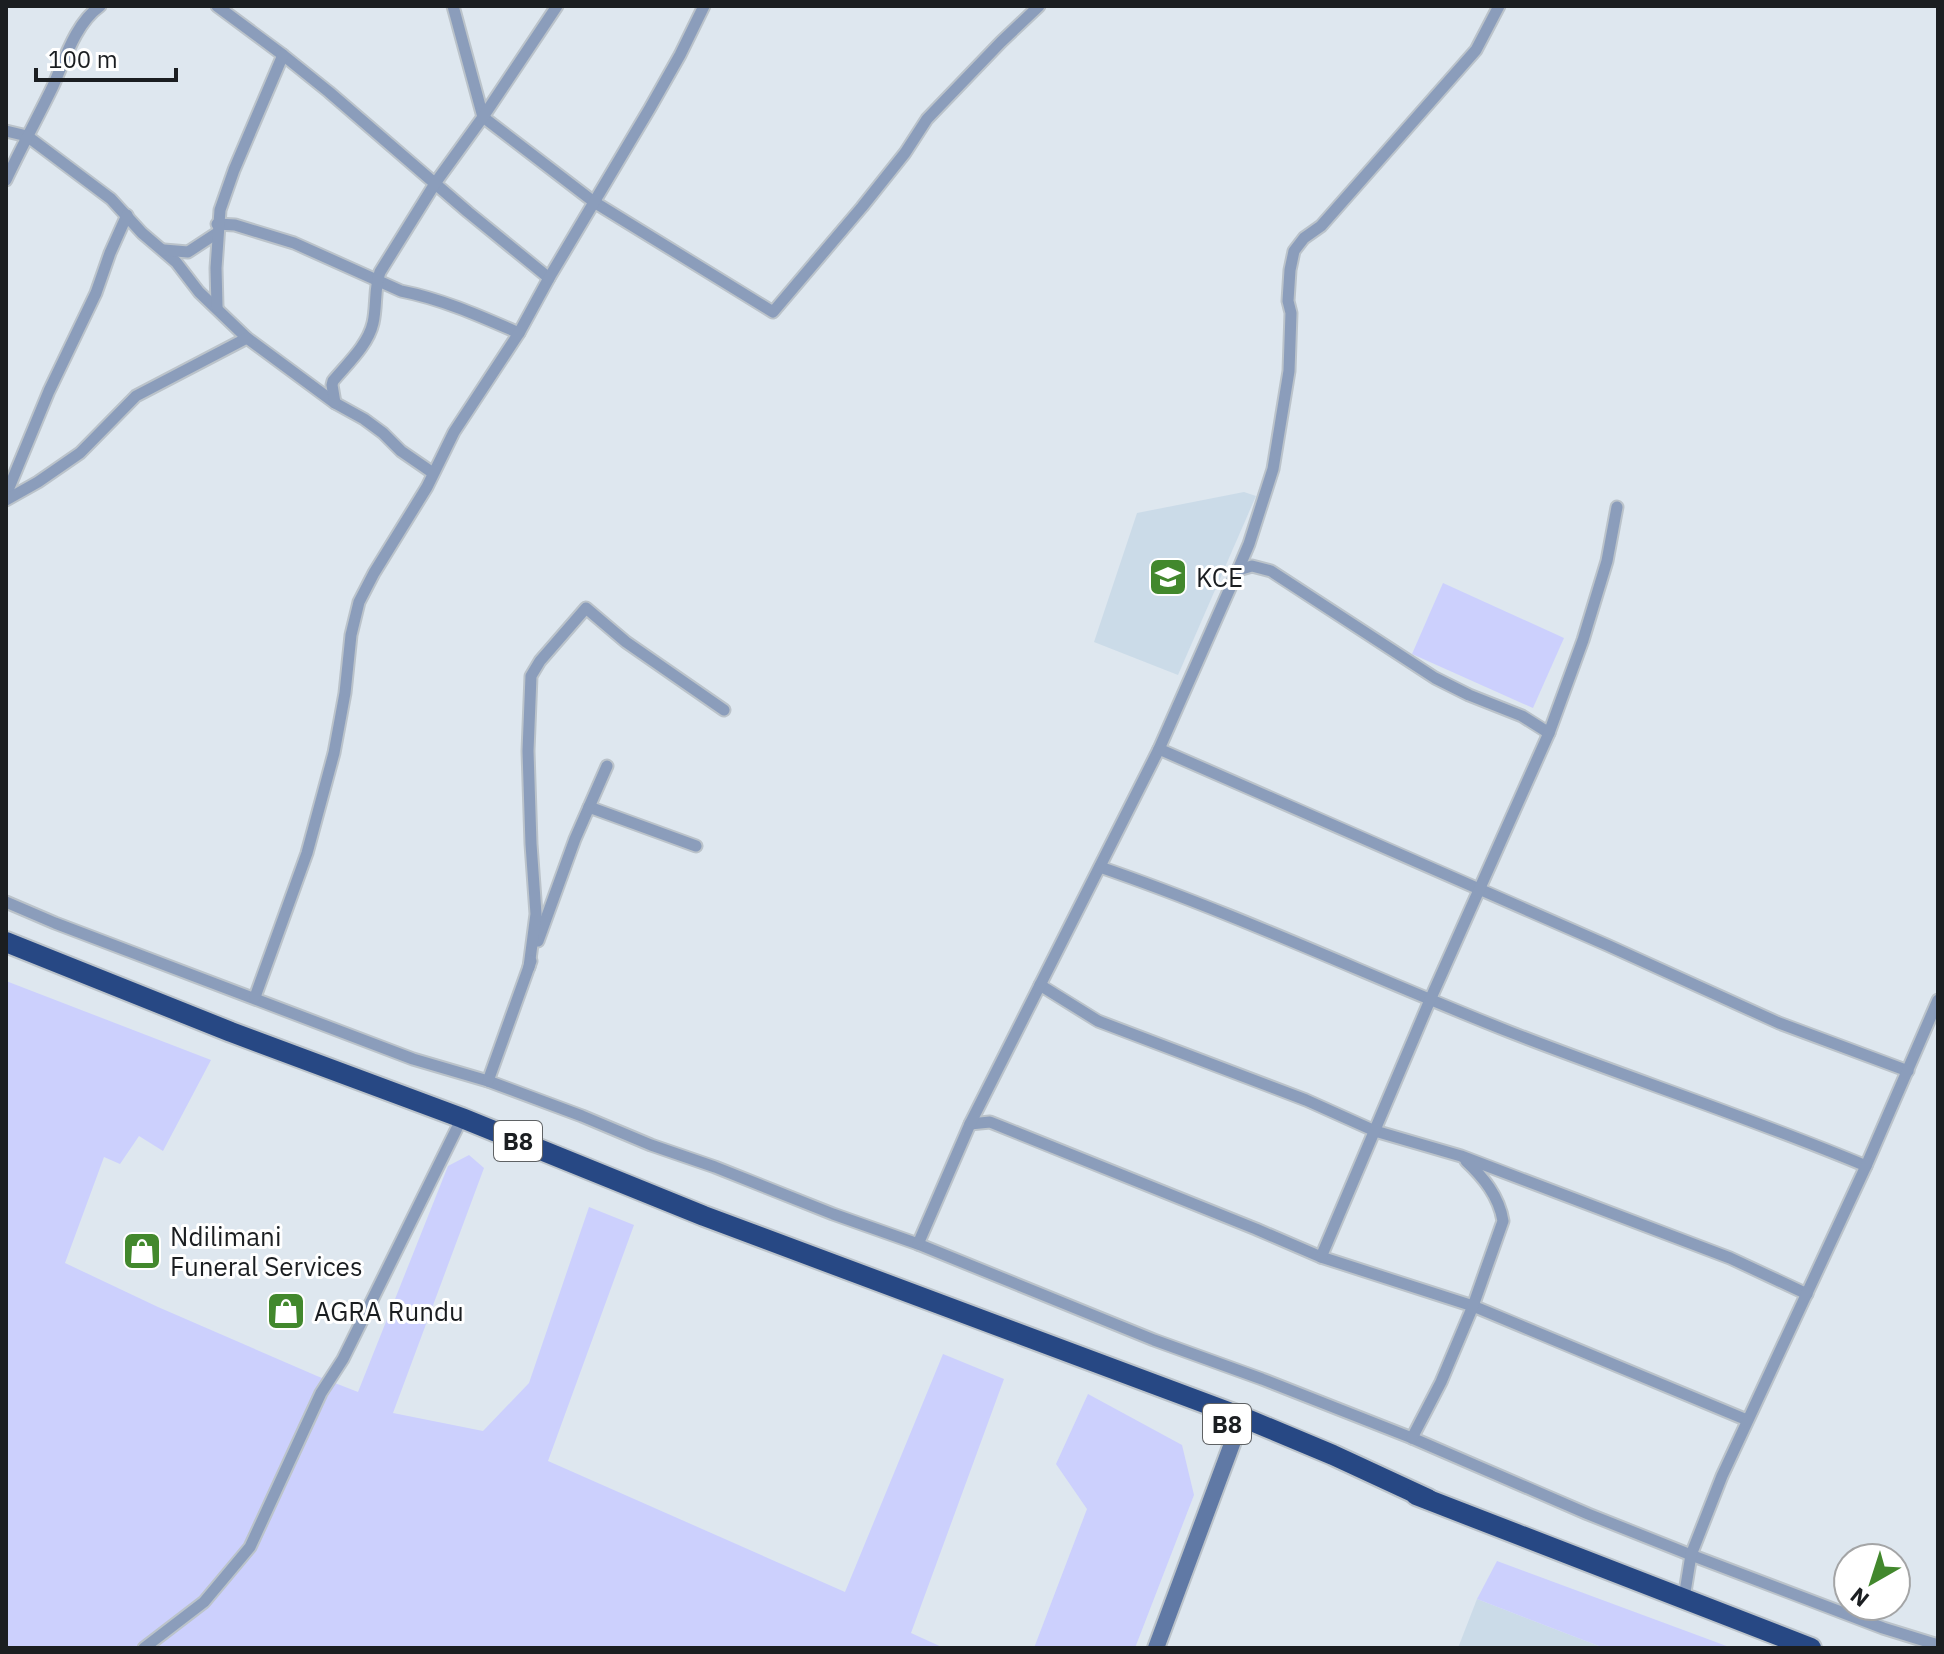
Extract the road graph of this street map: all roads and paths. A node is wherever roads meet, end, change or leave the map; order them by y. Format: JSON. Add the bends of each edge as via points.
{"nodes":[{"id":1,"x":100,"y":6,"type":"edge"},
{"id":2,"x":217,"y":6,"type":"edge"},
{"id":3,"x":453,"y":6,"type":"edge"},
{"id":4,"x":557,"y":6,"type":"edge"},
{"id":5,"x":704,"y":6,"type":"edge"},
{"id":6,"x":1039,"y":6,"type":"edge"},
{"id":7,"x":1499,"y":6,"type":"edge"},
{"id":8,"x":283,"y":55,"type":"junction"},
{"id":9,"x":483,"y":117,"type":"junction"},
{"id":10,"x":6,"y":131,"type":"edge"},
{"id":11,"x":27,"y":136,"type":"junction"},
{"id":12,"x":6,"y":180,"type":"edge"},
{"id":13,"x":436,"y":182,"type":"junction"},
{"id":14,"x":594,"y":202,"type":"junction"},
{"id":15,"x":127,"y":215,"type":"junction"},
{"id":16,"x":217,"y":229,"type":"junction"},
{"id":17,"x":163,"y":250,"type":"junction"},
{"id":18,"x":549,"y":278,"type":"junction"},
{"id":19,"x":377,"y":280,"type":"junction"},
{"id":20,"x":217,"y":307,"type":"junction"},
{"id":21,"x":519,"y":333,"type":"junction"},
{"id":22,"x":247,"y":338,"type":"junction"},
{"id":23,"x":335,"y":403,"type":"junction"},
{"id":24,"x":433,"y":473,"type":"junction"},
{"id":25,"x":6,"y":497,"type":"edge"},
{"id":26,"x":1617,"y":507,"type":"dead end"},
{"id":27,"x":1238,"y":570,"type":"junction"},
{"id":28,"x":724,"y":710,"type":"dead end"},
{"id":29,"x":1549,"y":733,"type":"junction"},
{"id":30,"x":1159,"y":749,"type":"junction"},
{"id":31,"x":607,"y":766,"type":"dead end"},
{"id":32,"x":589,"y":807,"type":"junction"},
{"id":33,"x":696,"y":846,"type":"dead end"},
{"id":34,"x":1100,"y":867,"type":"junction"},
{"id":35,"x":1479,"y":890,"type":"junction"},
{"id":36,"x":6,"y":902,"type":"edge"},
{"id":37,"x":6,"y":942,"type":"edge"},
{"id":38,"x":529,"y":967,"type":"junction"},
{"id":39,"x":1040,"y":985,"type":"junction"},
{"id":40,"x":255,"y":997,"type":"junction"},
{"id":41,"x":1430,"y":1000,"type":"junction"},
{"id":42,"x":1938,"y":1000,"type":"edge"},
{"id":43,"x":1908,"y":1071,"type":"junction"},
{"id":44,"x":488,"y":1081,"type":"junction"},
{"id":45,"x":462,"y":1118,"type":"junction"},
{"id":46,"x":970,"y":1124,"type":"junction"},
{"id":47,"x":1375,"y":1131,"type":"junction"},
{"id":48,"x":1461,"y":1156,"type":"junction"},
{"id":49,"x":1866,"y":1166,"type":"junction"},
{"id":50,"x":918,"y":1244,"type":"junction"},
{"id":51,"x":1321,"y":1257,"type":"junction"},
{"id":52,"x":1807,"y":1294,"type":"junction"},
{"id":53,"x":1473,"y":1306,"type":"junction"},
{"id":54,"x":1747,"y":1420,"type":"junction"},
{"id":55,"x":1240,"y":1423,"type":"junction"},
{"id":56,"x":1412,"y":1438,"type":"junction"},
{"id":57,"x":1691,"y":1555,"type":"junction"},
{"id":58,"x":1684,"y":1598,"type":"junction"},
{"id":59,"x":1938,"y":1645,"type":"edge"},
{"id":60,"x":144,"y":1648,"type":"edge"},
{"id":61,"x":1156,"y":1648,"type":"edge"},
{"id":62,"x":1811,"y":1648,"type":"edge"}],
"edges":[{"from":1,"to":11,"type":"street","via":[[74,39]]},
{"from":2,"to":8,"type":"street"},
{"from":3,"to":9,"type":"street"},
{"from":4,"to":9,"type":"street"},
{"from":5,"to":14,"type":"street"},
{"from":6,"to":14,"type":"street","via":[[927,119],[862,207],[773,312]]},
{"from":7,"to":27,"type":"street","via":[[1476,50],[1294,251],[1289,371],[1273,469]]},
{"from":8,"to":13,"type":"street"},
{"from":8,"to":16,"type":"street","via":[[234,170]]},
{"from":9,"to":13,"type":"street"},
{"from":9,"to":14,"type":"street"},
{"from":10,"to":11,"type":"street"},
{"from":11,"to":12,"type":"street"},
{"from":11,"to":15,"type":"street"},
{"from":13,"to":18,"type":"street"},
{"from":13,"to":19,"type":"street"},
{"from":14,"to":18,"type":"street"},
{"from":15,"to":17,"type":"street"},
{"from":15,"to":25,"type":"street"},
{"from":16,"to":17,"type":"street","via":[[188,252]]},
{"from":16,"to":19,"type":"street","via":[[235,225],[294,243]]},
{"from":16,"to":20,"type":"street"},
{"from":17,"to":20,"type":"street"},
{"from":18,"to":21,"type":"street"},
{"from":19,"to":21,"type":"street"},
{"from":19,"to":23,"type":"street","via":[[373,325],[333,381]]},
{"from":20,"to":22,"type":"street"},
{"from":21,"to":24,"type":"street"},
{"from":22,"to":23,"type":"street"},
{"from":22,"to":25,"type":"street","via":[[136,396],[80,453]]},
{"from":23,"to":24,"type":"street"},
{"from":24,"to":40,"type":"street","via":[[359,602],[334,753],[307,853]]},
{"from":26,"to":29,"type":"street","via":[[1607,561]]},
{"from":27,"to":29,"type":"street","via":[[1252,566],[1271,571],[1435,678]]},
{"from":27,"to":30,"type":"street"},
{"from":28,"to":38,"type":"street","via":[[586,608],[540,661],[529,695],[536,914]]},
{"from":29,"to":35,"type":"street"},
{"from":30,"to":34,"type":"street"},
{"from":30,"to":35,"type":"street"},
{"from":31,"to":32,"type":"street"},
{"from":32,"to":33,"type":"street"},
{"from":32,"to":38,"type":"street"},
{"from":34,"to":39,"type":"street"},
{"from":34,"to":41,"type":"street"},
{"from":35,"to":41,"type":"street"},
{"from":35,"to":43,"type":"street","via":[[1779,1023]]},
{"from":36,"to":40,"type":"street"},
{"from":37,"to":45,"type":"highway","number":"B8"},
{"from":38,"to":44,"type":"street"},
{"from":39,"to":46,"type":"street"},
{"from":39,"to":47,"type":"street","via":[[1098,1021]]},
{"from":40,"to":44,"type":"street","via":[[413,1059]]},
{"from":41,"to":47,"type":"street"},
{"from":41,"to":49,"type":"street"},
{"from":42,"to":43,"type":"street"},
{"from":43,"to":49,"type":"street"},
{"from":44,"to":50,"type":"street"},
{"from":45,"to":55,"type":"highway","number":"B8"},
{"from":45,"to":60,"type":"street","via":[[343,1359],[321,1393],[250,1547],[204,1602]]},
{"from":46,"to":50,"type":"street"},
{"from":46,"to":51,"type":"street","via":[[990,1122]]},
{"from":47,"to":48,"type":"street"},
{"from":47,"to":51,"type":"street"},
{"from":48,"to":52,"type":"street","via":[[1730,1258]]},
{"from":48,"to":53,"type":"street","via":[[1482,1177],[1503,1221]]},
{"from":49,"to":52,"type":"street"},
{"from":50,"to":56,"type":"street"},
{"from":51,"to":53,"type":"street"},
{"from":52,"to":54,"type":"street"},
{"from":53,"to":54,"type":"street"},
{"from":53,"to":56,"type":"street"},
{"from":54,"to":57,"type":"street"},
{"from":55,"to":58,"type":"highway","number":"B8","via":[[1333,1455],[1428,1499]]},
{"from":55,"to":61,"type":"street"},
{"from":56,"to":57,"type":"street"},
{"from":57,"to":58,"type":"street"},
{"from":57,"to":59,"type":"street"},
{"from":58,"to":62,"type":"highway","number":"B8"}]}
